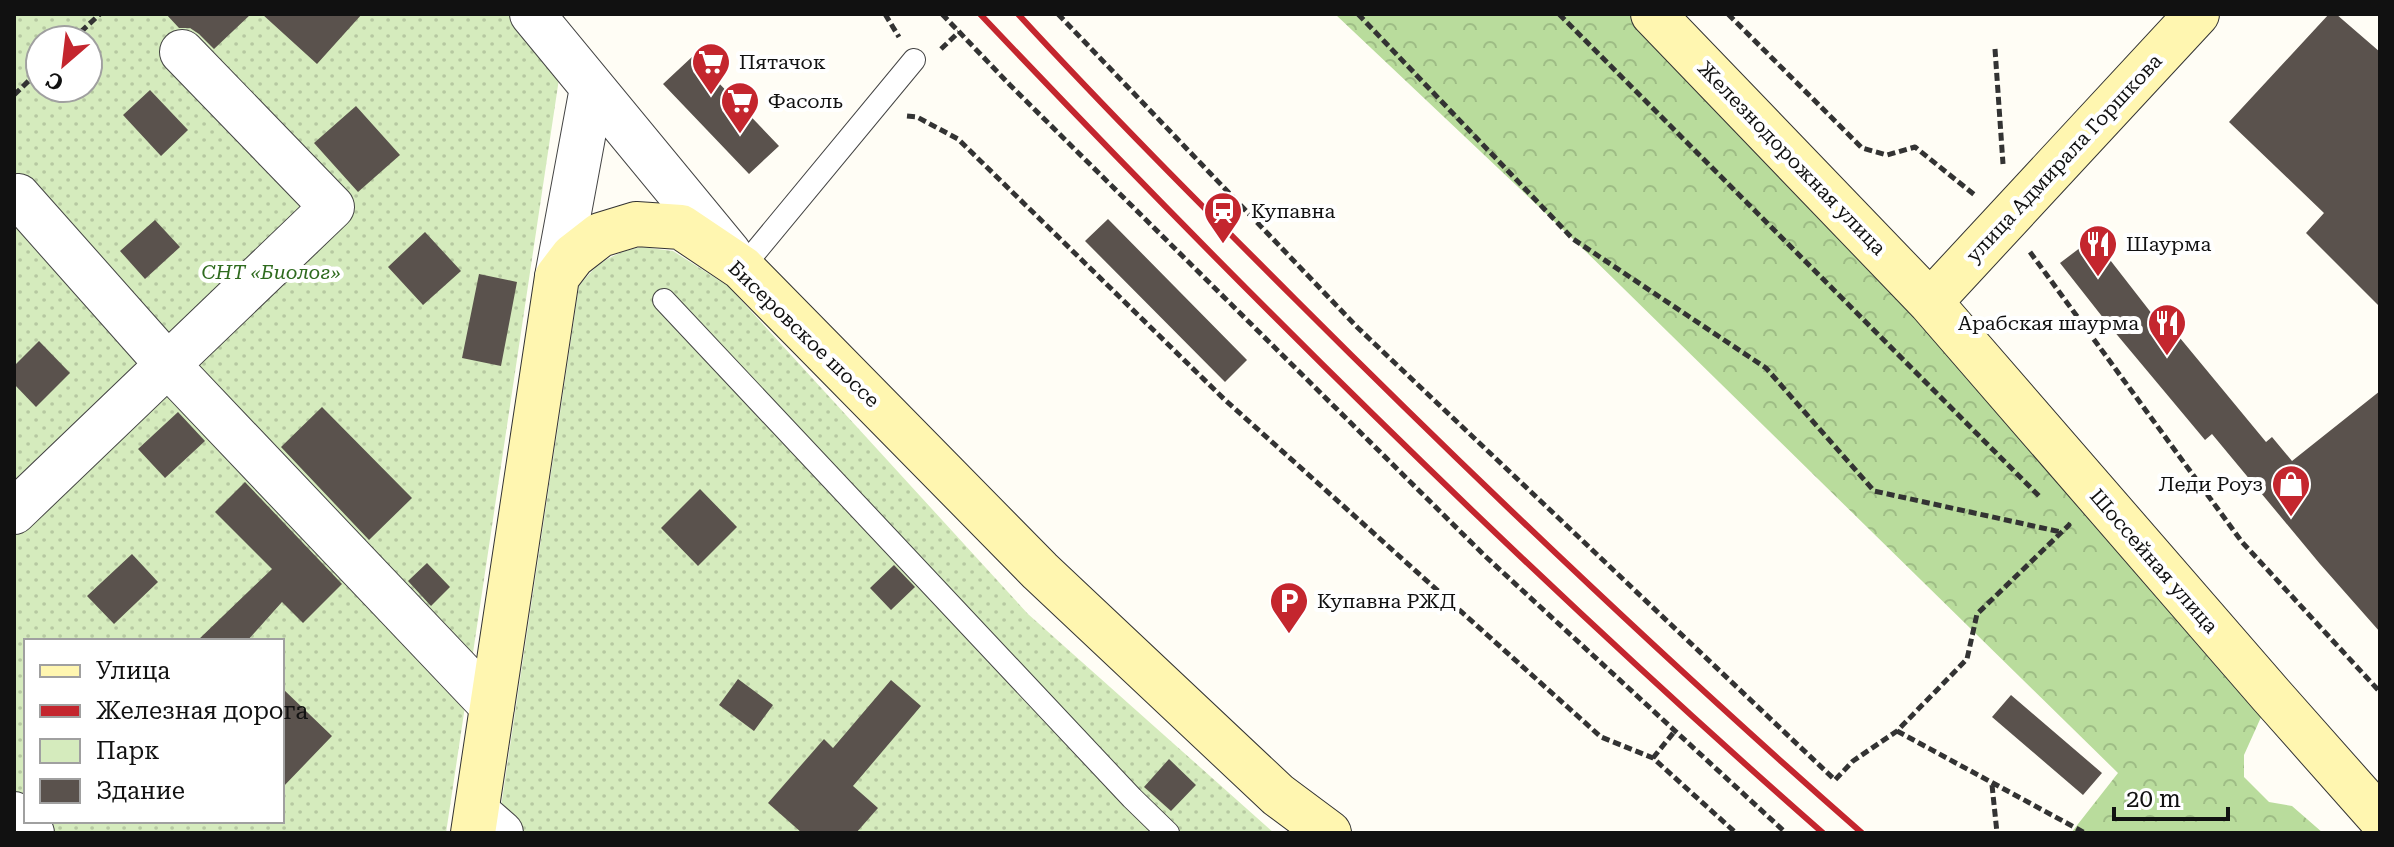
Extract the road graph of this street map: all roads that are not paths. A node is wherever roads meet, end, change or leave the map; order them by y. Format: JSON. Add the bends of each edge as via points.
{"nodes":[{"id":1,"x":532,"y":14,"type":"edge"},
{"id":2,"x":1653,"y":14,"type":"edge"},
{"id":3,"x":2197,"y":14,"type":"edge"},
{"id":4,"x":182,"y":52,"type":"dead end"},
{"id":5,"x":914,"y":60,"type":"dead end"},
{"id":6,"x":592,"y":88,"type":"junction"},
{"id":7,"x":18,"y":196,"type":"dead end"},
{"id":8,"x":742,"y":268,"type":"junction"},
{"id":9,"x":557,"y":277,"type":"junction"},
{"id":10,"x":664,"y":300,"type":"dead end"},
{"id":11,"x":1930,"y":302,"type":"junction"},
{"id":12,"x":168,"y":365,"type":"junction"},
{"id":13,"x":14,"y":512,"type":"edge"},
{"id":14,"x":492,"y":706,"type":"junction"},
{"id":15,"x":14,"y":814,"type":"edge"},
{"id":16,"x":2380,"y":818,"type":"edge"},
{"id":17,"x":484,"y":826,"type":"edge"},
{"id":18,"x":32,"y":833,"type":"edge"},
{"id":19,"x":1168,"y":833,"type":"edge"},
{"id":20,"x":1329,"y":833,"type":"edge"}],
"edges":[{"from":1,"to":6,"type":"street"},
{"from":2,"to":11,"type":"main road","name":"Железнодорожная улица"},
{"from":3,"to":11,"type":"main road","name":"улица Адмирала Горшкова"},
{"from":4,"to":12,"type":"street","via":[[332,207]]},
{"from":5,"to":8,"type":"lane"},
{"from":6,"to":8,"type":"street"},
{"from":6,"to":9,"type":"street"},
{"from":7,"to":12,"type":"street"},
{"from":8,"to":9,"type":"main road","name":"Бисеровское шоссе","via":[[681,227],[636,224],[600,235]]},
{"from":8,"to":20,"type":"main road","name":"Бисеровское шоссе","via":[[1040,571],[1278,795]]},
{"from":9,"to":14,"type":"main road"},
{"from":10,"to":19,"type":"lane"},
{"from":11,"to":16,"type":"main road","name":"Шоссейная улица"},
{"from":12,"to":13,"type":"street"},
{"from":12,"to":14,"type":"street"},
{"from":14,"to":17,"type":"main road"},
{"from":15,"to":18,"type":"street"}]}
